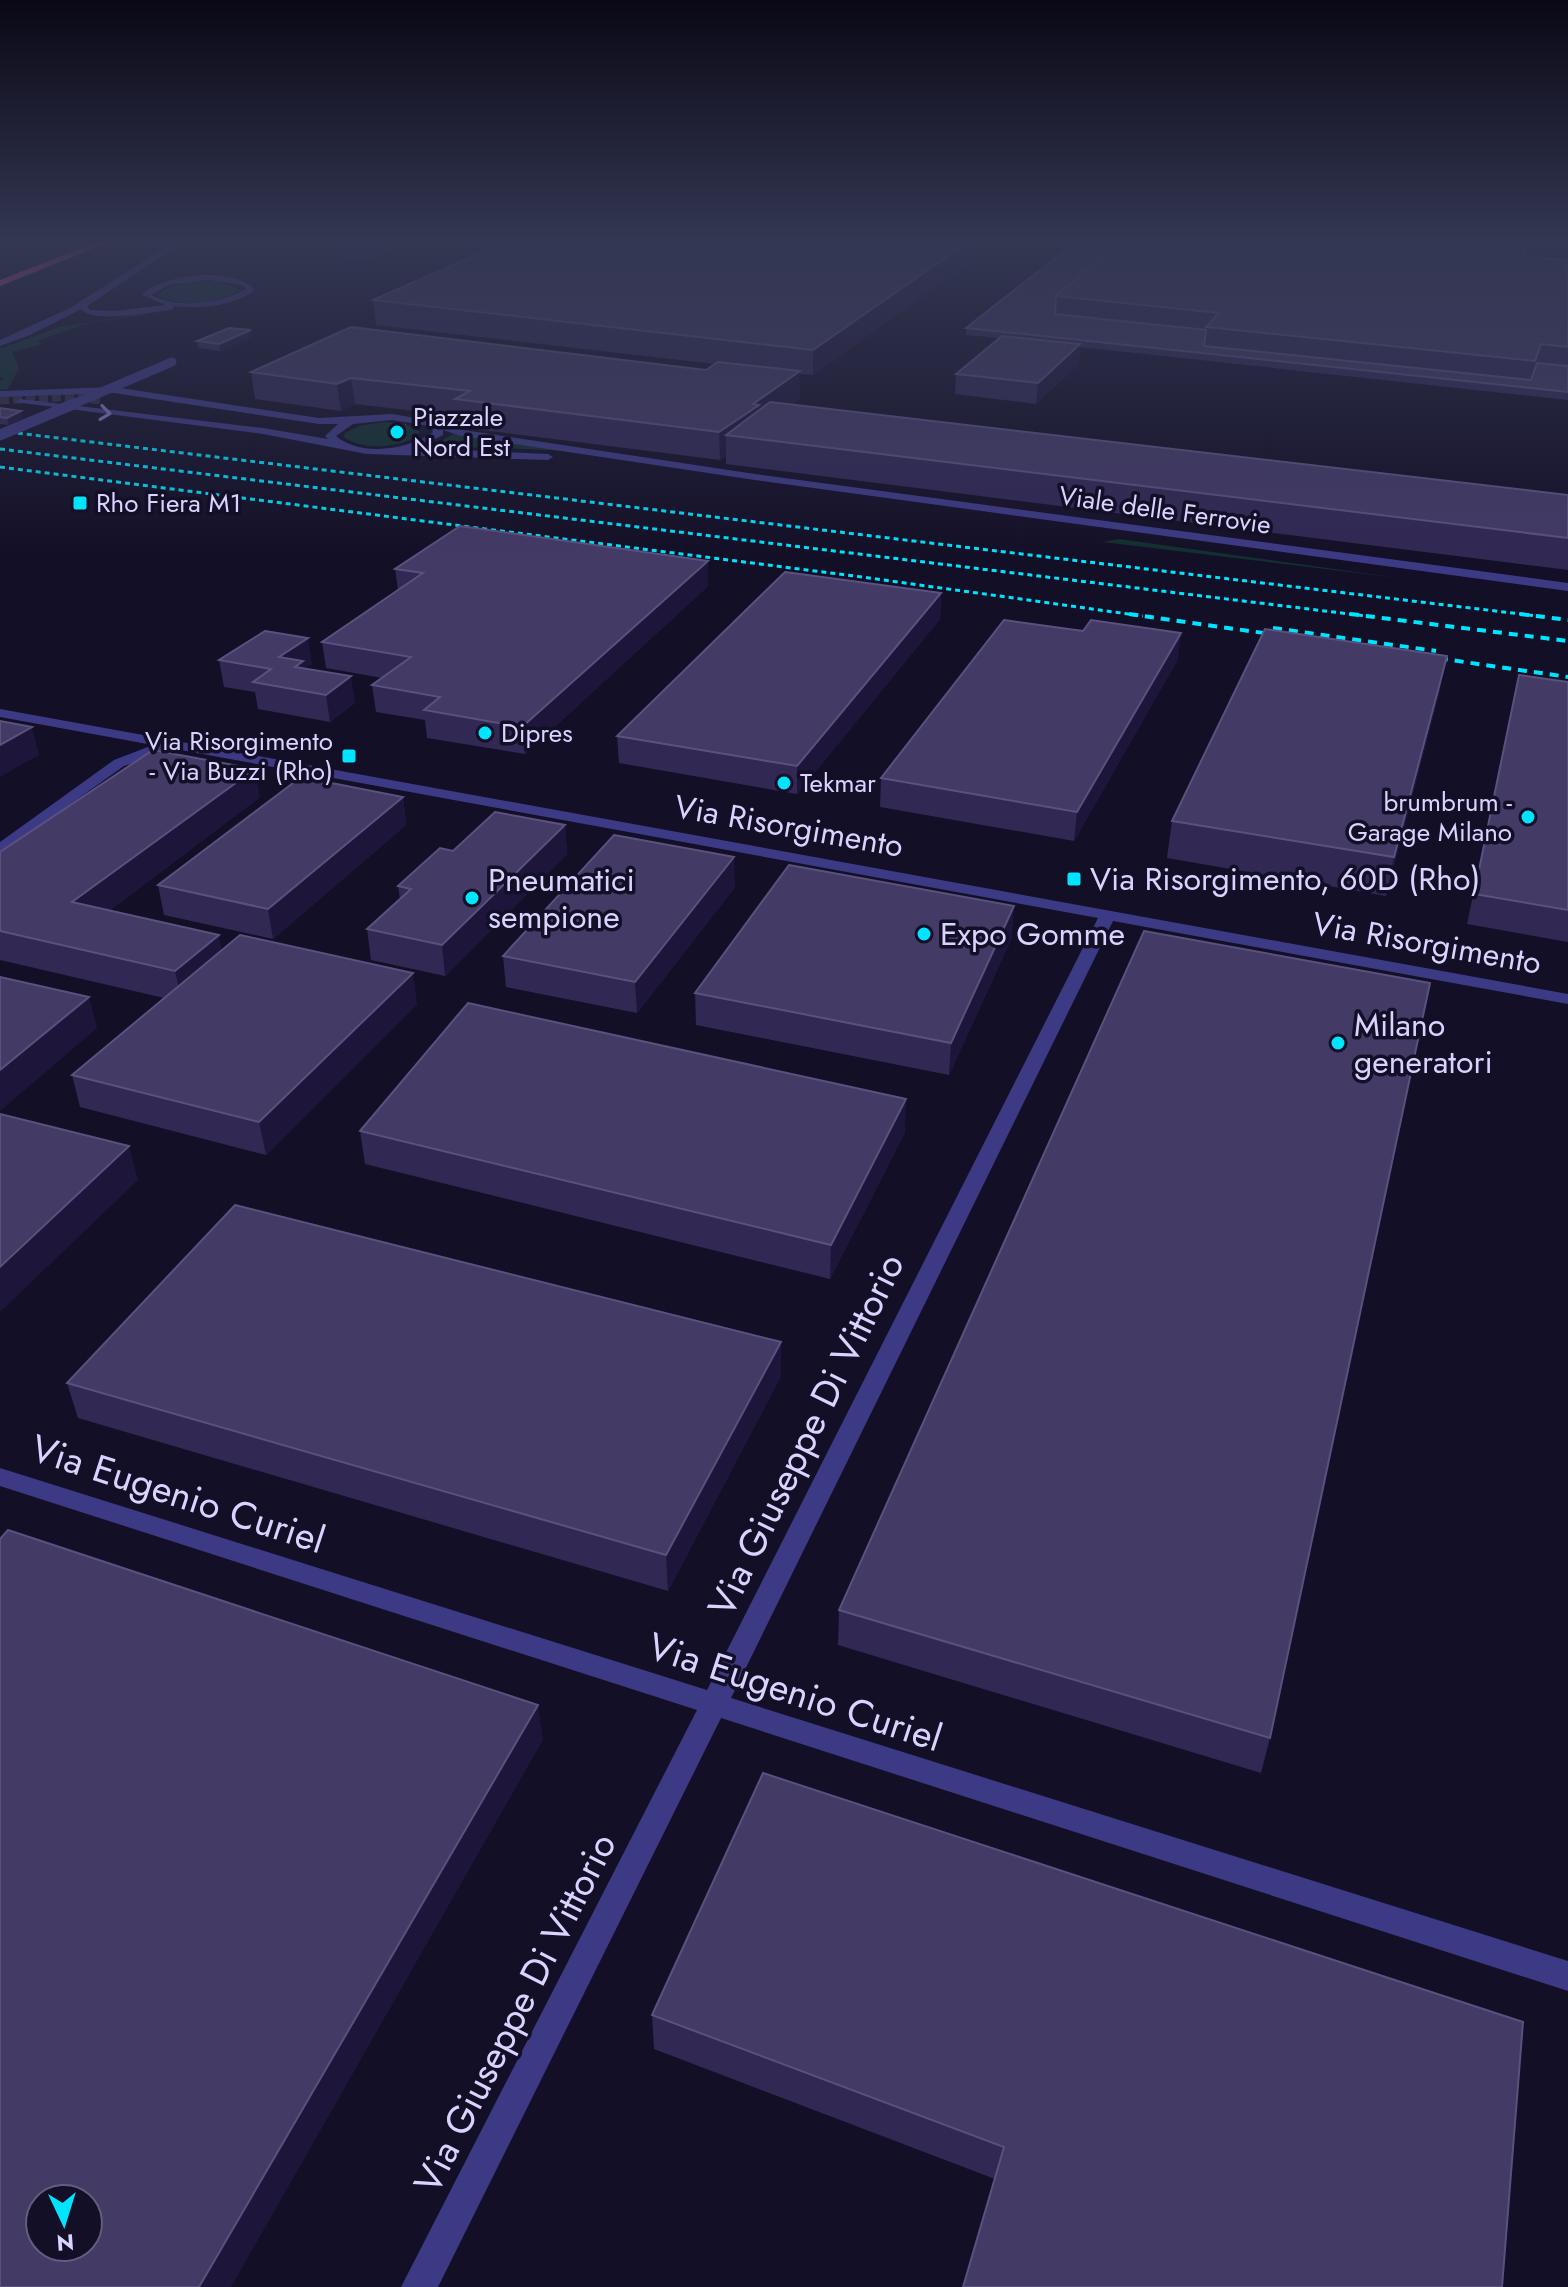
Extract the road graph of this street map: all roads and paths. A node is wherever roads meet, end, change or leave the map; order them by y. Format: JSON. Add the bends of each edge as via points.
{"nodes":[{"id":1,"x":172,"y":362,"type":"dead end"},
{"id":2,"x":0,"y":394,"type":"edge"},
{"id":3,"x":0,"y":400,"type":"edge"},
{"id":4,"x":103,"y":400,"type":"tunnel mouth"},
{"id":5,"x":358,"y":420,"type":"junction"},
{"id":6,"x":258,"y":422,"type":"junction"},
{"id":7,"x":344,"y":424,"type":"junction"},
{"id":8,"x":434,"y":424,"type":"junction"},
{"id":9,"x":0,"y":435,"type":"edge"},
{"id":10,"x":334,"y":442,"type":"junction"},
{"id":11,"x":392,"y":450,"type":"junction"},
{"id":12,"x":755,"y":477,"type":"junction"},
{"id":13,"x":1568,"y":587,"type":"edge"},
{"id":14,"x":0,"y":713,"type":"edge"},
{"id":15,"x":181,"y":747,"type":"junction"},
{"id":16,"x":0,"y":849,"type":"edge"},
{"id":17,"x":1108,"y":915,"type":"junction"},
{"id":18,"x":1568,"y":999,"type":"edge"},
{"id":19,"x":0,"y":1477,"type":"edge"},
{"id":20,"x":713,"y":1706,"type":"junction"},
{"id":21,"x":1568,"y":1976,"type":"edge"},
{"id":22,"x":419,"y":2287,"type":"edge"}],
"edges":[{"from":1,"to":9,"type":"street","bridge":true},
{"from":2,"to":5,"type":"street","via":[[114,390],[319,421]]},
{"from":3,"to":10,"type":"street","one_way":true},
{"from":4,"to":6,"type":"street"},
{"from":5,"to":7,"type":"street"},
{"from":5,"to":8,"type":"street","name":"Viale delle Ferrovie","via":[[409,418]]},
{"from":6,"to":7,"type":"street"},
{"from":6,"to":10,"type":"street"},
{"from":7,"to":10,"type":"street","via":[[331,433]]},
{"from":8,"to":11,"type":"street","via":[[439,429],[436,437]]},
{"from":8,"to":12,"type":"street","name":"Viale delle Ferrovie","via":[[461,433]]},
{"from":10,"to":11,"type":"street","name":"Viale delle Ferrovie","via":[[359,450]]},
{"from":11,"to":12,"type":"street","name":"Viale delle Ferrovie","via":[[561,458]]},
{"from":12,"to":13,"type":"street","name":"Viale delle Ferrovie"},
{"from":14,"to":15,"type":"street","name":"Via Risorgimento"},
{"from":15,"to":16,"type":"street","via":[[156,749],[119,763]]},
{"from":15,"to":17,"type":"street","name":"Via Risorgimento"},
{"from":17,"to":18,"type":"street","name":"Via Risorgimento"},
{"from":17,"to":20,"type":"street","name":"Via Giuseppe Di Vittorio"},
{"from":19,"to":20,"type":"street","name":"Via Eugenio Curiel"},
{"from":20,"to":21,"type":"street","name":"Via Eugenio Curiel"},
{"from":20,"to":22,"type":"street","name":"Via Giuseppe Di Vittorio"}]}
